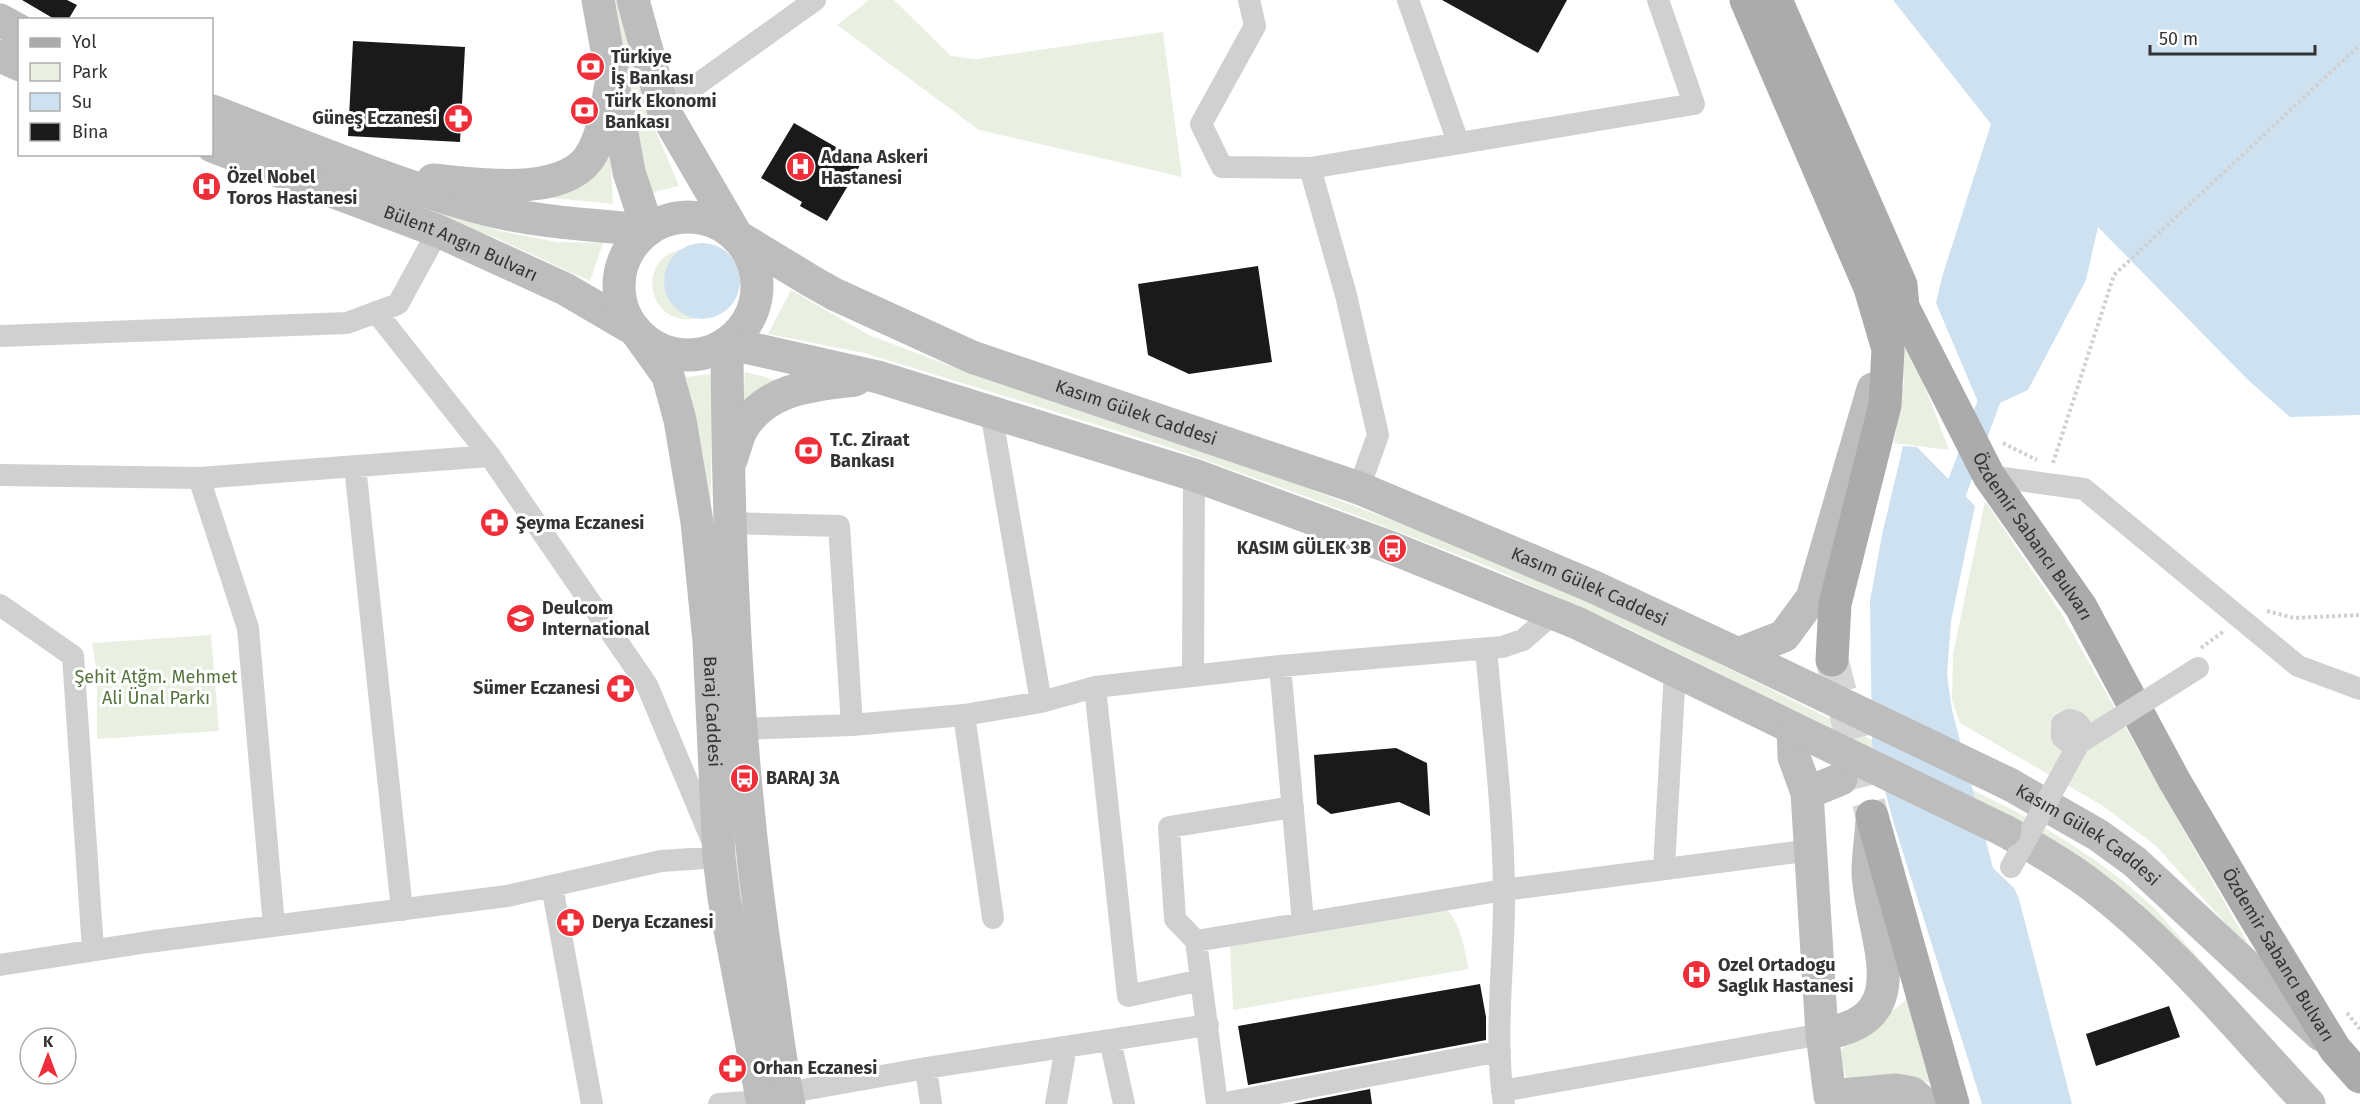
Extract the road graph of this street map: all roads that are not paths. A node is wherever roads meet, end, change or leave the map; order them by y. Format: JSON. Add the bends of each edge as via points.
{"nodes":[{"id":1,"x":598,"y":0,"type":"edge"},
{"id":2,"x":633,"y":0,"type":"edge"},
{"id":3,"x":814,"y":0,"type":"edge"},
{"id":4,"x":1249,"y":0,"type":"edge"},
{"id":5,"x":1408,"y":0,"type":"edge"},
{"id":6,"x":1658,"y":0,"type":"edge"},
{"id":7,"x":1746,"y":0,"type":"edge"},
{"id":8,"x":1776,"y":0,"type":"edge"},
{"id":9,"x":0,"y":20,"type":"edge"},
{"id":10,"x":18,"y":30,"type":"edge"},
{"id":11,"x":0,"y":56,"type":"edge"},
{"id":12,"x":18,"y":64,"type":"edge"},
{"id":13,"x":613,"y":73,"type":"junction"},
{"id":14,"x":663,"y":109,"type":"junction"},
{"id":15,"x":213,"y":111,"type":"edge"},
{"id":16,"x":1458,"y":142,"type":"junction"},
{"id":17,"x":213,"y":146,"type":"edge"},
{"id":18,"x":1310,"y":168,"type":"junction"},
{"id":19,"x":383,"y":176,"type":"junction"},
{"id":20,"x":648,"y":230,"type":"junction"},
{"id":21,"x":438,"y":231,"type":"junction"},
{"id":22,"x":737,"y":236,"type":"junction"},
{"id":23,"x":1888,"y":302,"type":"junction"},
{"id":24,"x":376,"y":312,"type":"junction"},
{"id":25,"x":635,"y":330,"type":"junction"},
{"id":26,"x":0,"y":336,"type":"edge"},
{"id":27,"x":727,"y":343,"type":"junction"},
{"id":28,"x":878,"y":377,"type":"junction"},
{"id":29,"x":991,"y":412,"type":"junction"},
{"id":30,"x":490,"y":456,"type":"junction"},
{"id":31,"x":355,"y":466,"type":"junction"},
{"id":32,"x":729,"y":466,"type":"junction"},
{"id":33,"x":0,"y":475,"type":"edge"},
{"id":34,"x":1194,"y":475,"type":"junction"},
{"id":35,"x":1989,"y":476,"type":"junction"},
{"id":36,"x":199,"y":478,"type":"junction"},
{"id":37,"x":1359,"y":488,"type":"junction"},
{"id":38,"x":730,"y":523,"type":"junction"},
{"id":39,"x":1,"y":608,"type":"edge"},
{"id":40,"x":1554,"y":613,"type":"junction"},
{"id":41,"x":1486,"y":649,"type":"junction"},
{"id":42,"x":1738,"y":654,"type":"junction"},
{"id":43,"x":1832,"y":660,"type":"tunnel mouth"},
{"id":44,"x":1280,"y":666,"type":"junction"},
{"id":45,"x":2198,"y":668,"type":"dead end"},
{"id":46,"x":1675,"y":670,"type":"junction"},
{"id":47,"x":1193,"y":676,"type":"junction"},
{"id":48,"x":1095,"y":687,"type":"junction"},
{"id":49,"x":2360,"y":689,"type":"edge"},
{"id":50,"x":1041,"y":702,"type":"junction"},
{"id":51,"x":964,"y":715,"type":"junction"},
{"id":52,"x":852,"y":725,"type":"junction"},
{"id":53,"x":1792,"y":728,"type":"junction"},
{"id":54,"x":741,"y":729,"type":"junction"},
{"id":55,"x":1855,"y":772,"type":"junction"},
{"id":56,"x":1808,"y":793,"type":"junction"},
{"id":57,"x":1293,"y":807,"type":"junction"},
{"id":58,"x":1812,"y":850,"type":"junction"},
{"id":59,"x":719,"y":857,"type":"junction"},
{"id":60,"x":2011,"y":867,"type":"dead end"},
{"id":61,"x":1664,"y":868,"type":"junction"},
{"id":62,"x":552,"y":886,"type":"junction"},
{"id":63,"x":1504,"y":890,"type":"junction"},
{"id":64,"x":402,"y":910,"type":"junction"},
{"id":65,"x":993,"y":918,"type":"dead end"},
{"id":66,"x":1303,"y":922,"type":"junction"},
{"id":67,"x":274,"y":926,"type":"junction"},
{"id":68,"x":1196,"y":941,"type":"junction"},
{"id":69,"x":93,"y":950,"type":"junction"},
{"id":70,"x":0,"y":965,"type":"edge"},
{"id":71,"x":1202,"y":980,"type":"junction"},
{"id":72,"x":1208,"y":1025,"type":"junction"},
{"id":73,"x":1822,"y":1034,"type":"junction"},
{"id":74,"x":1110,"y":1040,"type":"junction"},
{"id":75,"x":1066,"y":1047,"type":"junction"},
{"id":76,"x":2335,"y":1049,"type":"junction"},
{"id":77,"x":1500,"y":1051,"type":"junction"},
{"id":78,"x":926,"y":1068,"type":"junction"},
{"id":79,"x":2360,"y":1077,"type":"edge"},
{"id":80,"x":1503,"y":1097,"type":"edge"},
{"id":81,"x":1942,"y":1097,"type":"edge"},
{"id":82,"x":1831,"y":1100,"type":"edge"},
{"id":83,"x":775,"y":1101,"type":"edge"},
{"id":84,"x":592,"y":1104,"type":"edge"},
{"id":85,"x":719,"y":1104,"type":"edge"},
{"id":86,"x":931,"y":1104,"type":"edge"},
{"id":87,"x":1056,"y":1104,"type":"edge"},
{"id":88,"x":1124,"y":1104,"type":"edge"},
{"id":89,"x":1219,"y":1104,"type":"edge"},
{"id":90,"x":1972,"y":1104,"type":"edge"},
{"id":91,"x":2309,"y":1104,"type":"edge"}],
"edges":[{"from":1,"to":13,"type":"main road"},
{"from":2,"to":14,"type":"main road"},
{"from":3,"to":14,"type":"street"},
{"from":4,"to":18,"type":"street","via":[[1255,26],[1201,124],[1222,167]]},
{"from":5,"to":16,"type":"street"},
{"from":6,"to":16,"type":"street","via":[[1694,104]]},
{"from":7,"to":23,"type":"main road","name":"Özdemir Sabancı Bulvarı"},
{"from":8,"to":23,"type":"main road","name":"Özdemir Sabancı Bulvarı","via":[[1901,285]]},
{"from":9,"to":10,"type":"main road"},
{"from":11,"to":12,"type":"main road"},
{"from":13,"to":19,"type":"main road","via":[[598,136],[592,153],[579,170],[534,186]]},
{"from":13,"to":20,"type":"main road","via":[[629,172]]},
{"from":14,"to":22,"type":"main road"},
{"from":15,"to":19,"type":"main road","name":"Bülent Angın Bulvarı"},
{"from":16,"to":18,"type":"street"},
{"from":17,"to":21,"type":"main road","name":"Bülent Angın Bulvarı"},
{"from":18,"to":37,"type":"street","via":[[1347,295],[1378,435]]},
{"from":19,"to":20,"type":"main road","name":"Bülent Angın Bulvarı","via":[[474,206],[555,223]]},
{"from":20,"to":22,"type":"main road","via":[[670,219],[694,217],[717,223]]},
{"from":20,"to":25,"type":"main road","via":[[631,247],[621,268],[619,290],[624,311]]},
{"from":21,"to":24,"type":"street","via":[[398,304]]},
{"from":21,"to":25,"type":"main road","name":"Bülent Angın Bulvarı","via":[[565,289]]},
{"from":22,"to":27,"type":"main road","via":[[751,256],[758,279],[756,303],[747,323]]},
{"from":22,"to":37,"type":"main road","name":"Kasım Gülek Caddesi","via":[[834,294],[972,357]]},
{"from":23,"to":35,"type":"main road","name":"Özdemir Sabancı Bulvarı"},
{"from":23,"to":42,"type":"main road","via":[[1873,393],[1812,598],[1784,636]]},
{"from":23,"to":43,"type":"main road","name":"Özdemir Sabancı Bulvarı","via":[[1885,405],[1835,604]]},
{"from":24,"to":26,"type":"street","via":[[347,323]]},
{"from":24,"to":30,"type":"street"},
{"from":25,"to":27,"type":"main road","via":[[651,345],[671,353],[693,355],[714,351]]},
{"from":25,"to":59,"type":"main road","name":"Baraj Caddesi","via":[[668,376],[680,420],[697,522],[709,641]]},
{"from":27,"to":28,"type":"main road","name":"Kasım Gülek Caddesi"},
{"from":27,"to":32,"type":"main road","name":"Baraj Caddesi"},
{"from":28,"to":29,"type":"main road","name":"Kasım Gülek Caddesi"},
{"from":28,"to":32,"type":"main road","via":[[805,386],[767,401],[742,428]]},
{"from":29,"to":34,"type":"main road","name":"Kasım Gülek Caddesi"},
{"from":29,"to":50,"type":"street"},
{"from":30,"to":31,"type":"street"},
{"from":30,"to":59,"type":"street","via":[[647,685]]},
{"from":31,"to":36,"type":"street"},
{"from":31,"to":64,"type":"street"},
{"from":32,"to":38,"type":"main road","name":"Baraj Caddesi"},
{"from":33,"to":36,"type":"street"},
{"from":34,"to":40,"type":"main road","name":"Kasım Gülek Caddesi"},
{"from":34,"to":47,"type":"street"},
{"from":35,"to":49,"type":"street","via":[[2084,489],[2298,666]]},
{"from":35,"to":76,"type":"main road","name":"Özdemir Sabancı Bulvarı","via":[[2081,607],[2174,780]]},
{"from":36,"to":67,"type":"street","via":[[248,627]]},
{"from":37,"to":42,"type":"main road","name":"Kasım Gülek Caddesi","via":[[1594,586]]},
{"from":38,"to":52,"type":"street","via":[[840,526]]},
{"from":38,"to":54,"type":"main road","name":"Baraj Caddesi"},
{"from":39,"to":69,"type":"street","via":[[73,656]]},
{"from":40,"to":41,"type":"street","via":[[1523,640]]},
{"from":40,"to":46,"type":"main road","name":"Kasım Gülek Caddesi"},
{"from":41,"to":44,"type":"street"},
{"from":41,"to":63,"type":"street"},
{"from":42,"to":76,"type":"main road","name":"Kasım Gülek Caddesi","bridge":true,"via":[[2009,784],[2098,836],[2134,862],[2228,946]]},
{"from":44,"to":47,"type":"street"},
{"from":44,"to":57,"type":"street"},
{"from":45,"to":60,"type":"street","bridge":true,"via":[[2079,743]]},
{"from":46,"to":53,"type":"main road","name":"Kasım Gülek Caddesi"},
{"from":46,"to":61,"type":"street"},
{"from":47,"to":48,"type":"street"},
{"from":48,"to":50,"type":"street"},
{"from":48,"to":71,"type":"street","via":[[1128,996]]},
{"from":50,"to":51,"type":"street"},
{"from":51,"to":52,"type":"street"},
{"from":51,"to":65,"type":"street"},
{"from":52,"to":54,"type":"street"},
{"from":53,"to":55,"type":"main road","name":"Kasım Gülek Caddesi","bridge":true},
{"from":53,"to":56,"type":"main road","via":[[1794,757]]},
{"from":54,"to":83,"type":"main road","name":"Baraj Caddesi"},
{"from":55,"to":56,"type":"main road"},
{"from":55,"to":91,"type":"main road","name":"Kasım Gülek Caddesi","bridge":true,"via":[[2005,831],[2089,883],[2159,944]]},
{"from":56,"to":58,"type":"main road"},
{"from":57,"to":66,"type":"street"},
{"from":57,"to":68,"type":"street","via":[[1169,827],[1175,919]]},
{"from":58,"to":61,"type":"street"},
{"from":58,"to":73,"type":"main road"},
{"from":59,"to":62,"type":"street","via":[[661,861]]},
{"from":59,"to":83,"type":"main road","name":"Baraj Caddesi"},
{"from":61,"to":63,"type":"street"},
{"from":62,"to":64,"type":"street","via":[[507,897]]},
{"from":62,"to":84,"type":"street"},
{"from":63,"to":66,"type":"street"},
{"from":63,"to":77,"type":"street"},
{"from":64,"to":67,"type":"street"},
{"from":66,"to":68,"type":"street"},
{"from":67,"to":69,"type":"street"},
{"from":68,"to":71,"type":"street"},
{"from":69,"to":70,"type":"street"},
{"from":71,"to":72,"type":"street"},
{"from":72,"to":74,"type":"street"},
{"from":72,"to":89,"type":"street"},
{"from":73,"to":80,"type":"street"},
{"from":73,"to":81,"type":"main road","via":[[1843,1031],[1862,1022],[1877,1005],[1885,978],[1868,873],[1872,816]]},
{"from":73,"to":82,"type":"main road"},
{"from":74,"to":75,"type":"street"},
{"from":74,"to":88,"type":"street"},
{"from":75,"to":78,"type":"street"},
{"from":75,"to":87,"type":"street"},
{"from":76,"to":79,"type":"main road","name":"Kasım Gülek Caddesi"},
{"from":77,"to":80,"type":"street"},
{"from":77,"to":89,"type":"street"},
{"from":78,"to":83,"type":"street"},
{"from":78,"to":86,"type":"street"},
{"from":81,"to":82,"type":"main road","via":[[1896,1090]]},
{"from":81,"to":90,"type":"main road"},
{"from":83,"to":85,"type":"street"}]}
